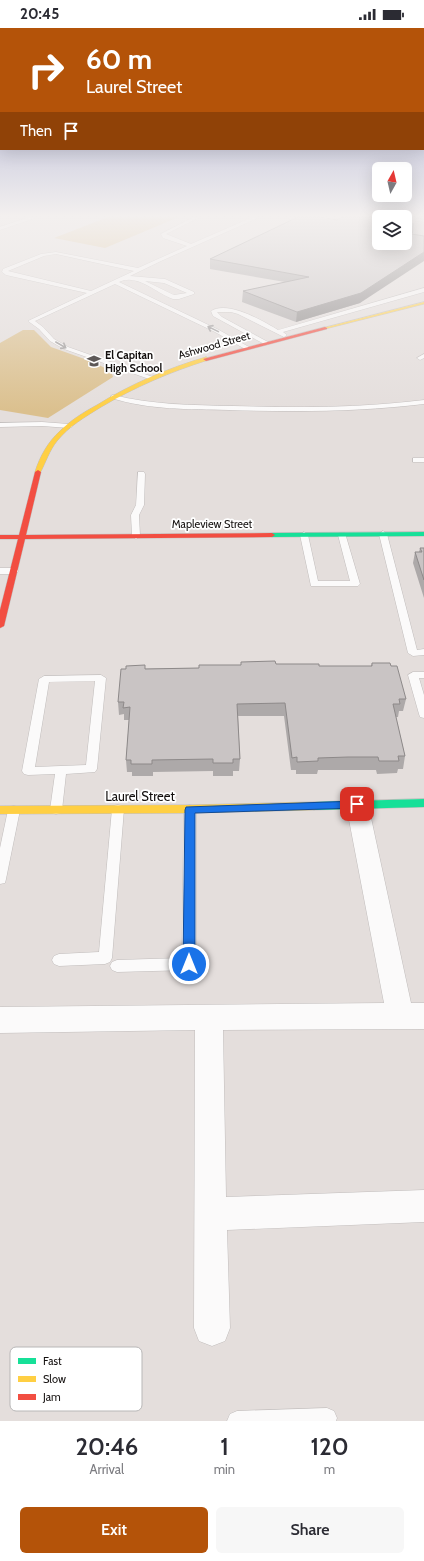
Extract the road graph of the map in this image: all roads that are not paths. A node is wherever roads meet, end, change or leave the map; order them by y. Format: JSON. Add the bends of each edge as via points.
{"nodes":[{"id":1,"x":43,"y":282,"type":"edge"},
{"id":2,"x":115,"y":282,"type":"joint"},
{"id":3,"x":143,"y":282,"type":"edge"},
{"id":4,"x":167,"y":282,"type":"edge"},
{"id":5,"x":424,"y":290,"type":"edge"},
{"id":6,"x":92,"y":293,"type":"junction"},
{"id":7,"x":424,"y":303,"type":"edge"},
{"id":8,"x":278,"y":332,"type":"junction"},
{"id":9,"x":288,"y":337,"type":"junction"},
{"id":10,"x":266,"y":343,"type":"junction"},
{"id":11,"x":246,"y":348,"type":"junction"},
{"id":12,"x":151,"y":378,"type":"junction"},
{"id":13,"x":113,"y":397,"type":"junction"},
{"id":14,"x":424,"y":402,"type":"edge"},
{"id":15,"x":0,"y":425,"type":"edge"},
{"id":16,"x":10,"y":425,"type":"junction"},
{"id":17,"x":69,"y":426,"type":"junction"},
{"id":18,"x":4,"y":435,"type":"dead end"},
{"id":19,"x":416,"y":460,"type":"dead end"},
{"id":20,"x":424,"y":460,"type":"edge"},
{"id":21,"x":141,"y":474,"type":"dead end"},
{"id":22,"x":383,"y":534,"type":"junction"},
{"id":23,"x":424,"y":534,"type":"edge"},
{"id":24,"x":304,"y":535,"type":"junction"},
{"id":25,"x":342,"y":535,"type":"junction"},
{"id":26,"x":136,"y":536,"type":"junction"},
{"id":27,"x":0,"y":537,"type":"edge"},
{"id":28,"x":23,"y":537,"type":"junction"},
{"id":29,"x":0,"y":571,"type":"edge"},
{"id":30,"x":14,"y":571,"type":"junction"},
{"id":31,"x":4,"y":594,"type":"edge"},
{"id":32,"x":0,"y":626,"type":"edge"},
{"id":33,"x":424,"y":652,"type":"edge"},
{"id":34,"x":424,"y":675,"type":"edge"},
{"id":35,"x":424,"y":714,"type":"edge"},
{"id":36,"x":61,"y":770,"type":"junction"},
{"id":37,"x":424,"y":803,"type":"edge"},
{"id":38,"x":357,"y":804,"type":"junction"},
{"id":39,"x":118,"y":809,"type":"junction"},
{"id":40,"x":0,"y":810,"type":"edge"},
{"id":41,"x":14,"y":810,"type":"junction"},
{"id":42,"x":56,"y":810,"type":"junction"},
{"id":43,"x":190,"y":810,"type":"junction"},
{"id":44,"x":0,"y":879,"type":"edge"},
{"id":45,"x":59,"y":960,"type":"dead end"},
{"id":46,"x":117,"y":966,"type":"dead end"},
{"id":47,"x":412,"y":1016,"type":"edge"},
{"id":48,"x":209,"y":1017,"type":"junction"},
{"id":49,"x":0,"y":1020,"type":"edge"},
{"id":50,"x":424,"y":1206,"type":"edge"},
{"id":51,"x":210,"y":1214,"type":"junction"},
{"id":52,"x":212,"y":1328,"type":"dead end"},
{"id":53,"x":327,"y":1418,"type":"dead end"},
{"id":54,"x":237,"y":1421,"type":"edge"}],
"edges":[{"from":1,"to":6,"type":"lane"},
{"from":2,"to":6,"type":"lane"},
{"from":11,"to":2,"type":"lane","one_way":true,"via":[[217,330]]},
{"from":3,"to":4,"type":"lane","via":[[171,296],[179,297],[192,293]]},
{"from":5,"to":8,"type":"lane"},
{"from":6,"to":12,"type":"lane","one_way":true,"via":[[31,321],[52,340],[66,348]]},
{"from":7,"to":9,"type":"main road","name":"Ashwood Street"},
{"from":8,"to":9,"type":"lane"},
{"from":8,"to":10,"type":"lane","via":[[228,308],[214,310],[215,315]]},
{"from":9,"to":10,"type":"main road","name":"Ashwood Street"},
{"from":10,"to":11,"type":"main road","name":"Ashwood Street"},
{"from":11,"to":12,"type":"main road","name":"Ashwood Street","via":[[175,368]]},
{"from":12,"to":13,"type":"main road","name":"Ashwood Street"},
{"from":13,"to":14,"type":"lane","via":[[150,406],[273,410],[367,408]]},
{"from":13,"to":17,"type":"main road","name":"Ashwood Street"},
{"from":15,"to":16,"type":"lane"},
{"from":16,"to":17,"type":"lane"},
{"from":16,"to":18,"type":"lane"},
{"from":17,"to":28,"type":"main road","name":"Ashwood Street","via":[[44,455]]},
{"from":19,"to":20,"type":"lane"},
{"from":21,"to":26,"type":"lane","via":[[140,505],[135,515]]},
{"from":22,"to":23,"type":"main road","name":"Mapleview Street"},
{"from":22,"to":25,"type":"main road","name":"Mapleview Street"},
{"from":22,"to":33,"type":"lane","via":[[413,653]]},
{"from":24,"to":25,"type":"main road","name":"Mapleview Street"},
{"from":24,"to":25,"type":"lane","via":[[314,584],[355,584]]},
{"from":24,"to":26,"type":"main road","name":"Mapleview Street"},
{"from":26,"to":28,"type":"main road","name":"Mapleview Street"},
{"from":27,"to":28,"type":"main road","name":"Mapleview Street"},
{"from":28,"to":30,"type":"main road","name":"Ashwood Street"},
{"from":29,"to":30,"type":"lane"},
{"from":30,"to":31,"type":"main road","name":"Ashwood Street"},
{"from":31,"to":32,"type":"main road","name":"Ashwood Street"},
{"from":34,"to":35,"type":"lane","via":[[413,675]]},
{"from":36,"to":36,"type":"lane","via":[[91,769],[100,678],[44,679],[28,771]]},
{"from":36,"to":42,"type":"lane"},
{"from":37,"to":38,"type":"main road","name":"Laurel Street"},
{"from":38,"to":43,"type":"main road","name":"Laurel Street"},
{"from":38,"to":47,"type":"street"},
{"from":39,"to":42,"type":"main road","name":"Laurel Street"},
{"from":39,"to":43,"type":"main road","name":"Laurel Street"},
{"from":39,"to":45,"type":"lane","via":[[105,958]]},
{"from":40,"to":41,"type":"main road","name":"Laurel Street"},
{"from":41,"to":42,"type":"main road","name":"Laurel Street"},
{"from":41,"to":44,"type":"lane"},
{"from":43,"to":46,"type":"lane","via":[[189,964]]},
{"from":47,"to":48,"type":"street"},
{"from":48,"to":49,"type":"street"},
{"from":48,"to":51,"type":"street"},
{"from":50,"to":51,"type":"street"},
{"from":51,"to":52,"type":"street"},
{"from":53,"to":54,"type":"lane"}]}
